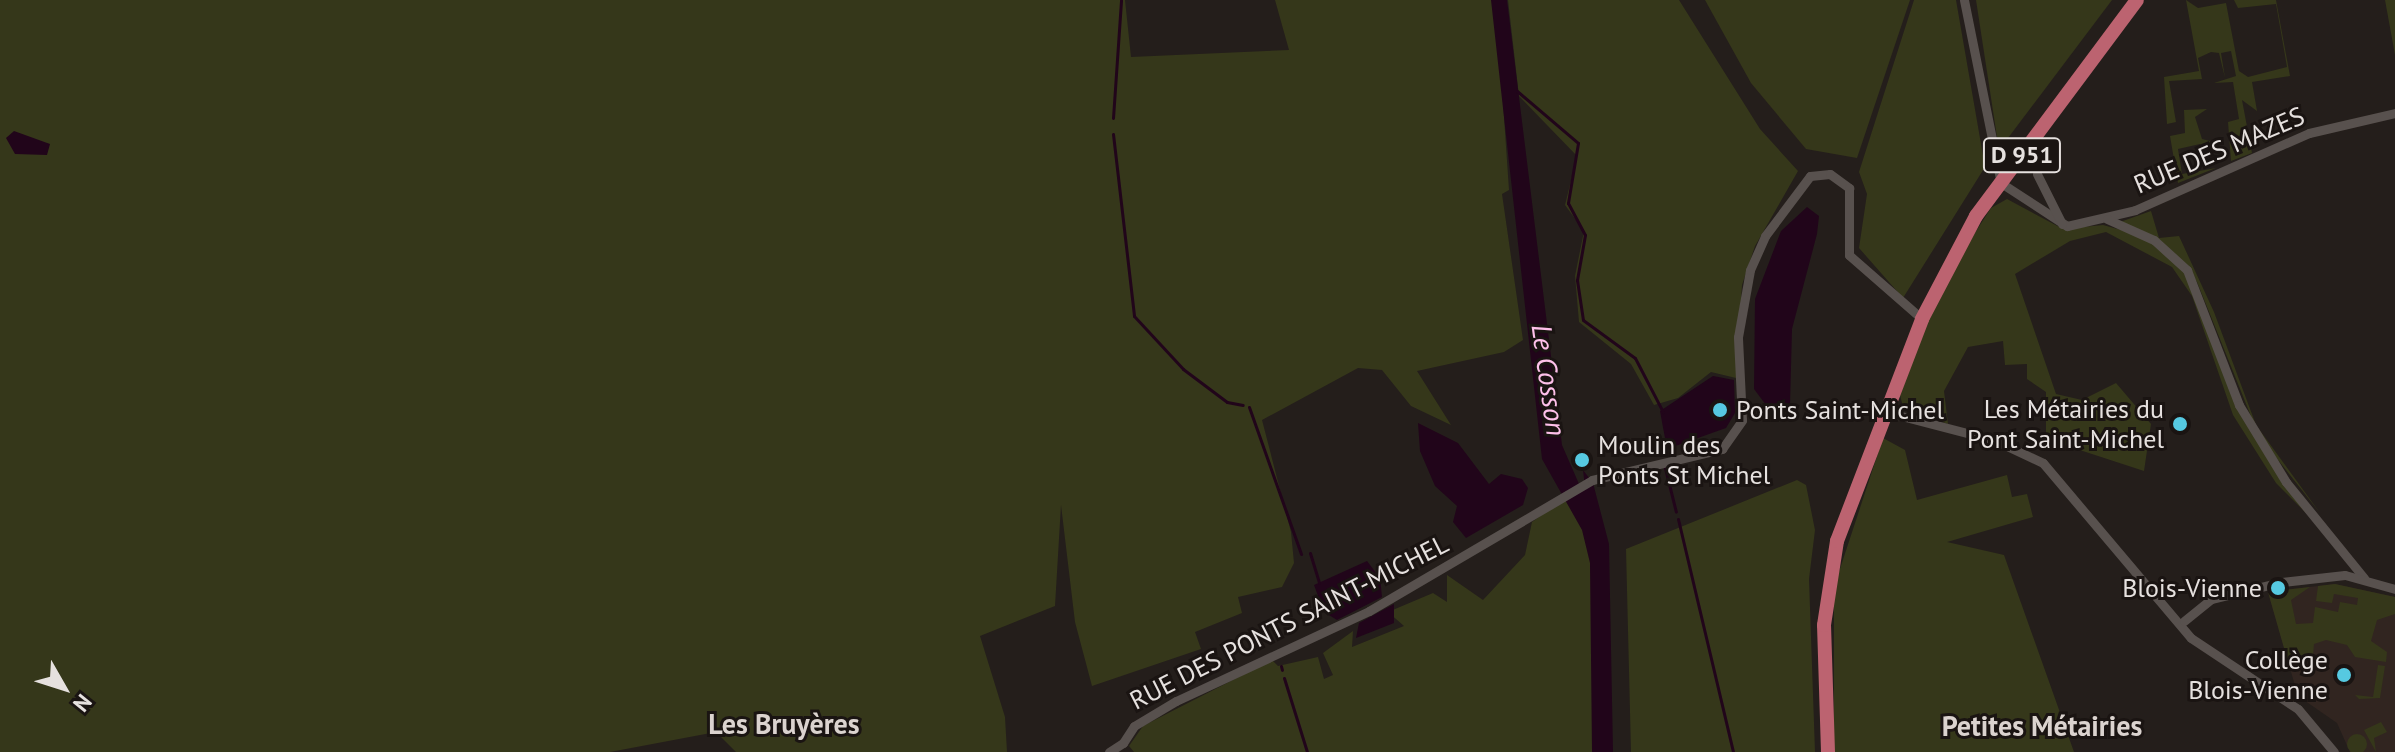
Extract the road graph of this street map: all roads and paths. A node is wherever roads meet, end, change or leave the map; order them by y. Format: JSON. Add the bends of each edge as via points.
{"nodes":[{"id":1,"x":1964,"y":0,"type":"edge"},
{"id":2,"x":2137,"y":0,"type":"edge"},
{"id":3,"x":2395,"y":113,"type":"edge"},
{"id":4,"x":2037,"y":174,"type":"dead end"},
{"id":5,"x":2001,"y":183,"type":"junction"},
{"id":6,"x":2107,"y":219,"type":"junction"},
{"id":7,"x":2062,"y":224,"type":"junction"},
{"id":8,"x":1922,"y":319,"type":"junction"},
{"id":9,"x":1886,"y":412,"type":"junction"},
{"id":10,"x":2364,"y":578,"type":"junction"},
{"id":11,"x":2395,"y":589,"type":"edge"},
{"id":12,"x":2184,"y":621,"type":"junction"},
{"id":13,"x":1125,"y":748,"type":"edge"},
{"id":14,"x":1109,"y":752,"type":"edge"},
{"id":15,"x":1828,"y":752,"type":"edge"},
{"id":16,"x":2334,"y":752,"type":"edge"}],
"edges":[{"from":1,"to":5,"type":"street"},
{"from":2,"to":5,"type":"main road","number":"D 951"},
{"from":3,"to":6,"type":"street","name":"RUE DES MAZES","via":[[2298,137]]},
{"from":4,"to":7,"type":"street"},
{"from":5,"to":7,"type":"street"},
{"from":5,"to":8,"type":"main road","number":"D 951","via":[[1944,266]]},
{"from":6,"to":7,"type":"street","name":"RUE DES MAZES"},
{"from":6,"to":10,"type":"street","via":[[2154,240],[2187,270],[2239,405],[2286,482]]},
{"from":8,"to":9,"type":"main road","number":"D 951"},
{"from":8,"to":13,"type":"street","name":"RUE DES PONTS SAINT-MICHEL","via":[[1849,255],[1849,188],[1830,174],[1810,176],[1765,236],[1750,270],[1738,337],[1742,420],[1732,441],[1711,453],[1592,480],[1369,611],[1176,701],[1134,726]]},
{"from":9,"to":12,"type":"street","via":[[1994,440],[2043,463]]},
{"from":9,"to":15,"type":"main road","number":"D 951","via":[[1831,573],[1823,669]]},
{"from":10,"to":11,"type":"street"},
{"from":10,"to":12,"type":"street","via":[[2262,586],[2211,599]]},
{"from":12,"to":16,"type":"street","via":[[2209,654],[2298,709]]},
{"from":13,"to":14,"type":"street","name":"RUE DES PONTS SAINT-MICHEL"}]}
